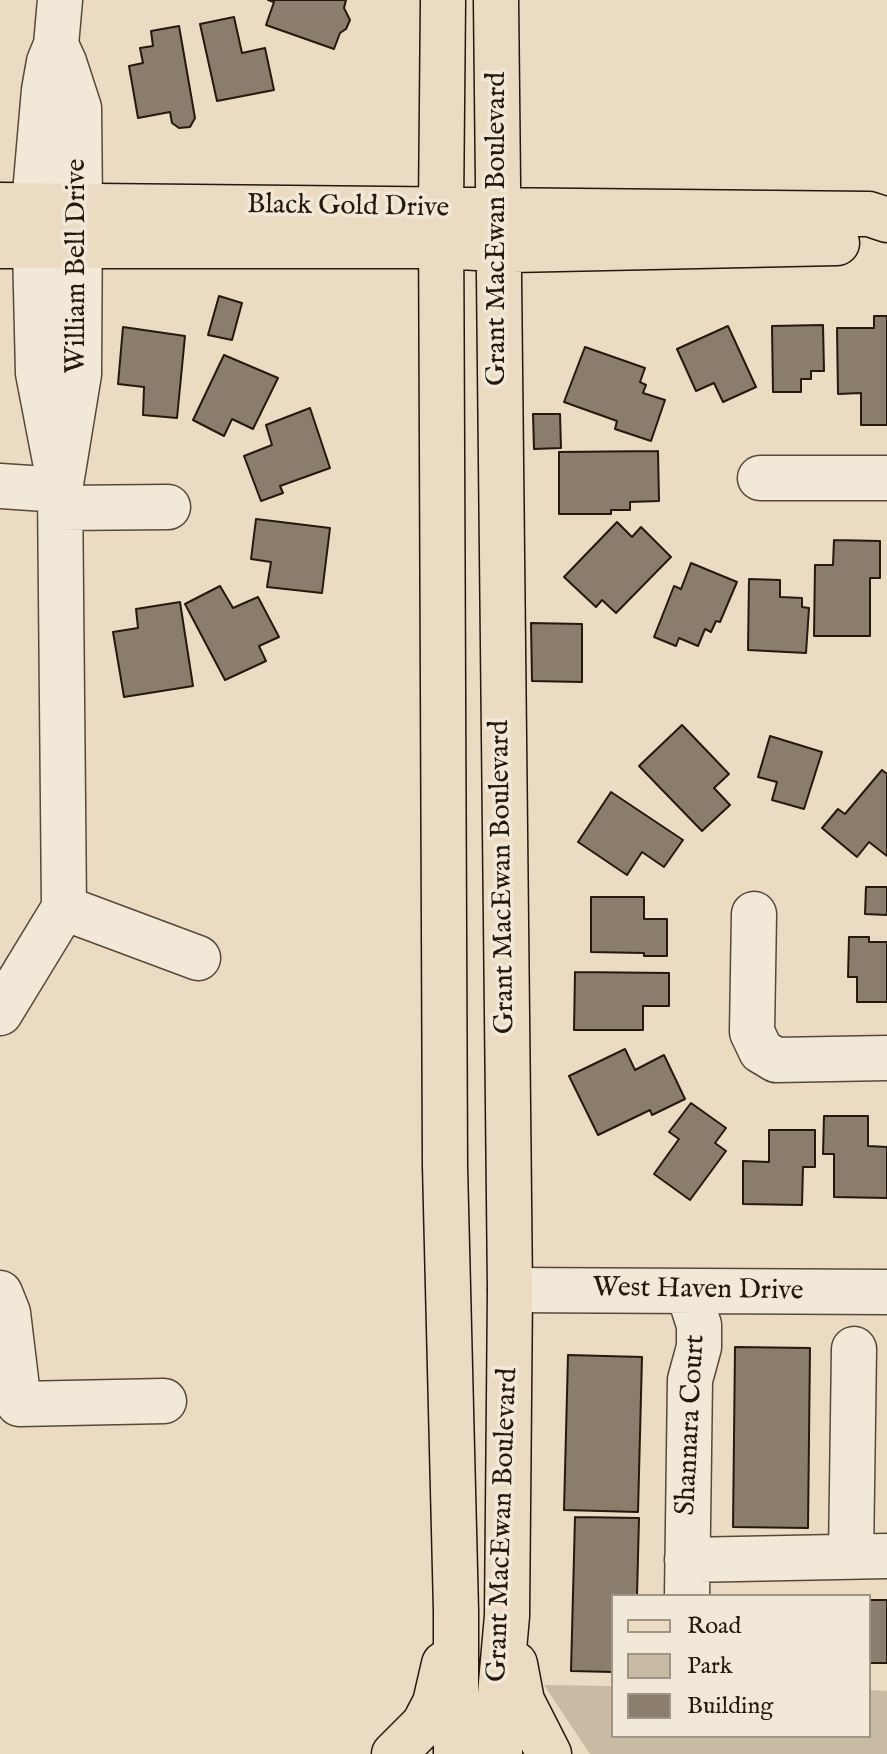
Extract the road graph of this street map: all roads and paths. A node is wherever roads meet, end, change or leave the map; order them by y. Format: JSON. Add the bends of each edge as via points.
{"nodes":[{"id":1,"x":60,"y":0,"type":"edge"},
{"id":2,"x":443,"y":0,"type":"edge"},
{"id":3,"x":496,"y":0,"type":"edge"},
{"id":4,"x":56,"y":45,"type":"junction"},
{"id":5,"x":887,"y":220,"type":"edge"},
{"id":6,"x":17,"y":225,"type":"edge"},
{"id":7,"x":79,"y":226,"type":"junction"},
{"id":8,"x":441,"y":227,"type":"junction"},
{"id":9,"x":498,"y":230,"type":"junction"},
{"id":10,"x":887,"y":242,"type":"edge"},
{"id":11,"x":760,"y":478,"type":"dead end"},
{"id":12,"x":887,"y":478,"type":"edge"},
{"id":13,"x":0,"y":486,"type":"edge"},
{"id":14,"x":60,"y":499,"type":"junction"},
{"id":15,"x":168,"y":507,"type":"dead end"},
{"id":16,"x":64,"y":908,"type":"junction"},
{"id":17,"x":754,"y":914,"type":"dead end"},
{"id":18,"x":198,"y":958,"type":"dead end"},
{"id":19,"x":0,"y":1013,"type":"edge"},
{"id":20,"x":887,"y":1058,"type":"edge"},
{"id":21,"x":510,"y":1290,"type":"junction"},
{"id":22,"x":688,"y":1291,"type":"junction"},
{"id":23,"x":887,"y":1292,"type":"edge"},
{"id":24,"x":0,"y":1293,"type":"edge"},
{"id":25,"x":854,"y":1349,"type":"dead end"},
{"id":26,"x":164,"y":1401,"type":"dead end"},
{"id":27,"x":869,"y":1556,"type":"edge"},
{"id":28,"x":687,"y":1578,"type":"edge"},
{"id":29,"x":456,"y":1611,"type":"junction"},
{"id":30,"x":507,"y":1616,"type":"junction"},
{"id":31,"x":394,"y":1754,"type":"edge"},
{"id":32,"x":456,"y":1754,"type":"edge"},
{"id":33,"x":500,"y":1754,"type":"edge"},
{"id":34,"x":549,"y":1754,"type":"edge"}],
"edges":[{"from":1,"to":4,"type":"street","name":"William Bell Drive"},
{"from":2,"to":8,"type":"main road","name":"Grant MacEwan Boulevard"},
{"from":3,"to":9,"type":"main road","name":"Grant MacEwan Boulevard"},
{"from":4,"to":6,"type":"street","name":"William Bell Drive"},
{"from":4,"to":7,"type":"street","name":"William Bell Drive","via":[[79,108]]},
{"from":5,"to":9,"type":"main road","name":"Black Gold Drive","via":[[869,214]]},
{"from":6,"to":7,"type":"main road","name":"Black Gold Drive"},
{"from":6,"to":14,"type":"street","name":"William Bell Drive"},
{"from":7,"to":8,"type":"main road","name":"Black Gold Drive"},
{"from":7,"to":14,"type":"street","name":"William Bell Drive","via":[[79,374]]},
{"from":8,"to":9,"type":"main road","name":"Black Gold Drive"},
{"from":8,"to":29,"type":"main road","name":"Grant MacEwan Boulevard","via":[[445,1150]]},
{"from":9,"to":10,"type":"main road","name":"Black Gold Drive","via":[[512,250]]},
{"from":9,"to":21,"type":"main road","name":"Grant MacEwan Boulevard"},
{"from":11,"to":12,"type":"street"},
{"from":13,"to":14,"type":"street"},
{"from":14,"to":15,"type":"street"},
{"from":14,"to":16,"type":"street","name":"William Bell Drive"},
{"from":16,"to":18,"type":"street"},
{"from":16,"to":19,"type":"street"},
{"from":17,"to":20,"type":"street","via":[[752,1032],[761,1051],[776,1060]]},
{"from":21,"to":22,"type":"street","name":"West Haven Drive"},
{"from":21,"to":30,"type":"main road","name":"Grant MacEwan Boulevard"},
{"from":22,"to":23,"type":"street","name":"West Haven Drive"},
{"from":22,"to":28,"type":"street","name":"Shannara Court","via":[[676,1325],[677,1348],[690,1380]]},
{"from":24,"to":26,"type":"street","via":[[8,1313],[19,1404]]},
{"from":25,"to":27,"type":"street","name":"Shannara Court"},
{"from":27,"to":28,"type":"street","name":"Shannara Court"},
{"from":29,"to":31,"type":"main road","via":[[435,1703],[424,1724]]},
{"from":29,"to":32,"type":"main road","name":"Grant MacEwan Boulevard"},
{"from":30,"to":33,"type":"main road","name":"Grant MacEwan Boulevard"},
{"from":30,"to":34,"type":"main road","via":[[522,1701]]}]}
